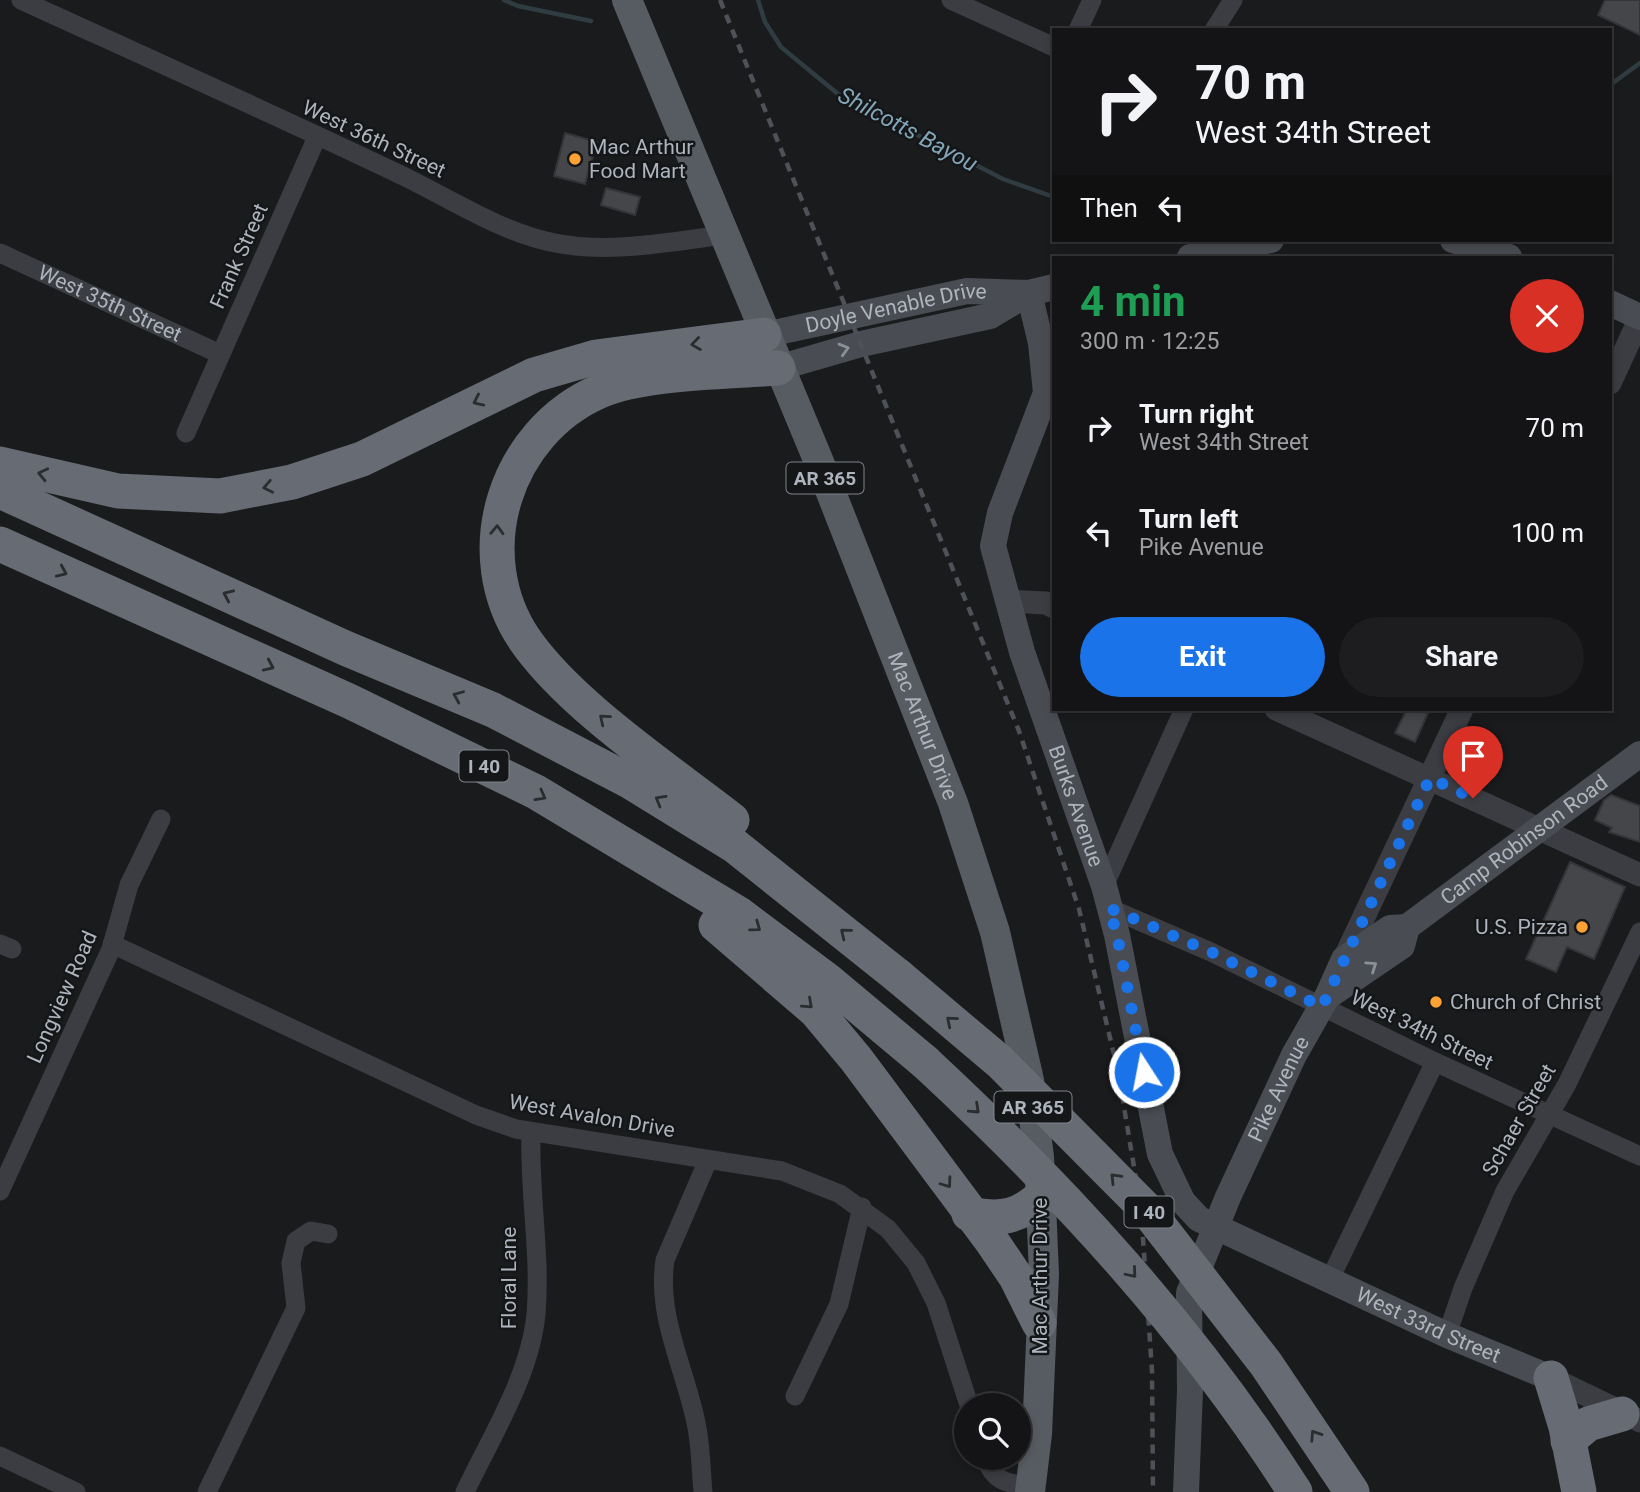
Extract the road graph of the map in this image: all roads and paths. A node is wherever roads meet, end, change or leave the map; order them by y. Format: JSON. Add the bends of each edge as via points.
{"nodes":[{"id":1,"x":21,"y":0,"type":"edge"},
{"id":2,"x":627,"y":0,"type":"edge"},
{"id":3,"x":951,"y":0,"type":"edge"},
{"id":4,"x":1092,"y":0,"type":"edge"},
{"id":5,"x":1233,"y":0,"type":"edge"},
{"id":6,"x":1079,"y":28,"type":"edge"},
{"id":7,"x":1215,"y":28,"type":"edge"},
{"id":8,"x":1052,"y":46,"type":"edge"},
{"id":9,"x":317,"y":137,"type":"junction"},
{"id":10,"x":724,"y":235,"type":"junction"},
{"id":11,"x":1261,"y":242,"type":"edge"},
{"id":12,"x":1460,"y":242,"type":"edge"},
{"id":13,"x":0,"y":253,"type":"edge"},
{"id":14,"x":1195,"y":256,"type":"edge"},
{"id":15,"x":1506,"y":256,"type":"edge"},
{"id":16,"x":1041,"y":290,"type":"edge"},
{"id":17,"x":1612,"y":304,"type":"edge"},
{"id":18,"x":1640,"y":318,"type":"edge"},
{"id":19,"x":764,"y":335,"type":"junction"},
{"id":20,"x":220,"y":354,"type":"junction"},
{"id":21,"x":778,"y":368,"type":"junction"},
{"id":22,"x":1612,"y":379,"type":"edge"},
{"id":23,"x":186,"y":433,"type":"dead end"},
{"id":24,"x":0,"y":464,"type":"edge"},
{"id":25,"x":0,"y":491,"type":"edge"},
{"id":26,"x":0,"y":544,"type":"edge"},
{"id":27,"x":1007,"y":600,"type":"junction"},
{"id":28,"x":1052,"y":607,"type":"edge"},
{"id":29,"x":1183,"y":711,"type":"edge"},
{"id":30,"x":1280,"y":711,"type":"edge"},
{"id":31,"x":1461,"y":711,"type":"edge"},
{"id":32,"x":1640,"y":754,"type":"edge"},
{"id":33,"x":1430,"y":778,"type":"junction"},
{"id":34,"x":161,"y":819,"type":"dead end"},
{"id":35,"x":1538,"y":828,"type":"junction"},
{"id":36,"x":606,"y":833,"type":"junction"},
{"id":37,"x":1640,"y":875,"type":"edge"},
{"id":38,"x":780,"y":880,"type":"junction"},
{"id":39,"x":1106,"y":897,"type":"junction"},
{"id":40,"x":1407,"y":927,"type":"junction"},
{"id":41,"x":1640,"y":932,"type":"edge"},
{"id":42,"x":112,"y":944,"type":"junction"},
{"id":43,"x":1344,"y":959,"type":"junction"},
{"id":44,"x":1324,"y":1002,"type":"junction"},
{"id":45,"x":1435,"y":1062,"type":"junction"},
{"id":46,"x":1548,"y":1114,"type":"junction"},
{"id":47,"x":531,"y":1133,"type":"junction"},
{"id":48,"x":1160,"y":1154,"type":"junction"},
{"id":49,"x":1640,"y":1156,"type":"edge"},
{"id":50,"x":708,"y":1160,"type":"junction"},
{"id":51,"x":0,"y":1191,"type":"edge"},
{"id":52,"x":1040,"y":1198,"type":"junction"},
{"id":53,"x":862,"y":1207,"type":"junction"},
{"id":54,"x":970,"y":1214,"type":"junction"},
{"id":55,"x":1216,"y":1227,"type":"junction"},
{"id":56,"x":328,"y":1234,"type":"dead end"},
{"id":57,"x":1329,"y":1281,"type":"junction"},
{"id":58,"x":1189,"y":1293,"type":"junction"},
{"id":59,"x":1040,"y":1323,"type":"junction"},
{"id":60,"x":1447,"y":1335,"type":"junction"},
{"id":61,"x":1551,"y":1378,"type":"junction"},
{"id":62,"x":965,"y":1393,"type":"edge"},
{"id":63,"x":795,"y":1396,"type":"dead end"},
{"id":64,"x":1631,"y":1417,"type":"edge"},
{"id":65,"x":1568,"y":1441,"type":"junction"},
{"id":66,"x":0,"y":1456,"type":"edge"},
{"id":67,"x":27,"y":1469,"type":"junction"},
{"id":68,"x":989,"y":1470,"type":"edge"},
{"id":69,"x":1030,"y":1489,"type":"edge"},
{"id":70,"x":38,"y":1492,"type":"edge"},
{"id":71,"x":76,"y":1492,"type":"edge"},
{"id":72,"x":207,"y":1492,"type":"edge"},
{"id":73,"x":465,"y":1492,"type":"edge"},
{"id":74,"x":703,"y":1492,"type":"edge"},
{"id":75,"x":1186,"y":1492,"type":"edge"},
{"id":76,"x":1295,"y":1492,"type":"edge"},
{"id":77,"x":1352,"y":1492,"type":"edge"},
{"id":78,"x":1579,"y":1492,"type":"edge"}],
"edges":[{"from":1,"to":9,"type":"street","name":"West 36th Street"},
{"from":2,"to":10,"type":"main road","name":"Mac Arthur Drive","number":"AR 365"},
{"from":3,"to":8,"type":"street"},
{"from":4,"to":6,"type":"street"},
{"from":5,"to":7,"type":"street"},
{"from":9,"to":10,"type":"street","name":"West 36th Street","via":[[488,219],[553,243],[615,247]]},
{"from":9,"to":20,"type":"street","name":"Frank Street"},
{"from":10,"to":19,"type":"main road","name":"Mac Arthur Drive","number":"AR 365"},
{"from":11,"to":14,"type":"main road"},
{"from":12,"to":15,"type":"main road"},
{"from":13,"to":20,"type":"street","name":"West 35th Street"},
{"from":16,"to":19,"type":"main road","name":"Doyle Venable Drive","via":[[967,291]]},
{"from":21,"to":16,"type":"main road","name":"Doyle Venable Drive","one_way":true,"via":[[861,344],[990,316]]},
{"from":16,"to":27,"type":"main road","name":"Burks Avenue","via":[[1046,393],[993,546]]},
{"from":17,"to":18,"type":"main road"},
{"from":18,"to":22,"type":"street"},
{"from":19,"to":21,"type":"main road","name":"Mac Arthur Drive","number":"AR 365"},
{"from":19,"to":24,"type":"highway","one_way":true,"via":[[596,357],[471,404],[362,459],[292,482],[220,496],[118,491]]},
{"from":20,"to":23,"type":"street","name":"Frank Street"},
{"from":38,"to":21,"type":"highway","one_way":true,"via":[[735,823],[557,679],[524,638],[502,591],[497,533],[515,469],[541,434],[576,404],[600,390],[633,381]]},
{"from":21,"to":52,"type":"main road","name":"Mac Arthur Drive","number":"AR 365","via":[[819,462],[982,888],[1029,1080]]},
{"from":38,"to":25,"type":"highway","number":"I 40","one_way":true,"via":[[686,815],[492,710]]},
{"from":26,"to":36,"type":"highway","number":"I 40","one_way":true,"via":[[464,755]]},
{"from":27,"to":28,"type":"street"},
{"from":27,"to":39,"type":"main road","name":"Burks Avenue"},
{"from":29,"to":39,"type":"street"},
{"from":30,"to":33,"type":"street"},
{"from":31,"to":33,"type":"street","name":"Pike Avenue"},
{"from":32,"to":35,"type":"main road","name":"Camp Robinson Road"},
{"from":33,"to":35,"type":"street"},
{"from":33,"to":43,"type":"street","name":"Pike Avenue"},
{"from":34,"to":42,"type":"street","name":"Longview Road","via":[[129,884]]},
{"from":35,"to":37,"type":"street"},
{"from":35,"to":40,"type":"main road","name":"Camp Robinson Road"},
{"from":36,"to":54,"type":"highway","one_way":true,"via":[[816,1011],[882,1091]]},
{"from":36,"to":76,"type":"highway","number":"I 40","one_way":true,"bridge":true,"via":[[739,914],[827,980],[1006,1137],[1136,1278],[1244,1416]]},
{"from":77,"to":38,"type":"highway","number":"I 40","one_way":true,"bridge":true,"via":[[1266,1364],[1147,1210],[1000,1062]]},
{"from":39,"to":44,"type":"street","name":"West 34th Street","via":[[1211,952]]},
{"from":39,"to":48,"type":"main road","name":"Burks Avenue"},
{"from":40,"to":43,"type":"main road","name":"Camp Robinson Road","via":[[1390,928]]},
{"from":44,"to":40,"type":"main road","name":"Camp Robinson Road","one_way":true,"via":[[1402,946]]},
{"from":41,"to":46,"type":"street","name":"Schaer Street"},
{"from":42,"to":47,"type":"street","name":"West Avalon Drive","via":[[476,1115]]},
{"from":42,"to":51,"type":"street","name":"Longview Road"},
{"from":43,"to":44,"type":"main road","name":"Pike Avenue"},
{"from":44,"to":45,"type":"street","name":"West 34th Street"},
{"from":44,"to":55,"type":"main road","name":"Pike Avenue","via":[[1294,1055]]},
{"from":45,"to":46,"type":"street","name":"West 34th Street"},
{"from":45,"to":57,"type":"street"},
{"from":46,"to":49,"type":"street","name":"West 34th Street"},
{"from":46,"to":60,"type":"street","name":"Schaer Street","via":[[1505,1191]]},
{"from":47,"to":50,"type":"street","name":"West Avalon Drive"},
{"from":47,"to":73,"type":"street","name":"Floral Lane","via":[[536,1313],[532,1339],[521,1373]]},
{"from":48,"to":55,"type":"main road","name":"Burks Avenue","via":[[1187,1209]]},
{"from":48,"to":58,"type":"main road"},
{"from":50,"to":53,"type":"street","name":"West Avalon Drive","via":[[807,1178]]},
{"from":50,"to":74,"type":"street","via":[[662,1277],[668,1323],[697,1428]]},
{"from":52,"to":54,"type":"highway","via":[[1009,1218]]},
{"from":52,"to":59,"type":"main road","name":"Mac Arthur Drive","number":"AR 365","via":[[1044,1274]]},
{"from":53,"to":62,"type":"street","name":"West Avalon Drive","via":[[906,1248],[929,1286]]},
{"from":53,"to":63,"type":"street","via":[[839,1304]]},
{"from":54,"to":59,"type":"highway","via":[[1016,1277]]},
{"from":55,"to":57,"type":"main road","name":"West 33rd Street"},
{"from":55,"to":58,"type":"main road","name":"Pike Avenue"},
{"from":56,"to":72,"type":"street","via":[[311,1231],[296,1241],[291,1263],[296,1308]]},
{"from":57,"to":60,"type":"main road","name":"West 33rd Street"},
{"from":58,"to":75,"type":"main road","name":"Pike Avenue"},
{"from":59,"to":69,"type":"main road","name":"Mac Arthur Drive","number":"AR 365","via":[[1037,1434]]},
{"from":60,"to":61,"type":"main road","name":"West 33rd Street"},
{"from":61,"to":64,"type":"street","name":"West 33rd Street"},
{"from":61,"to":65,"type":"highway"},
{"from":64,"to":65,"type":"highway","via":[[1588,1424]]},
{"from":65,"to":78,"type":"highway"},
{"from":66,"to":67,"type":"street"},
{"from":67,"to":70,"type":"street"},
{"from":67,"to":71,"type":"street"},
{"from":68,"to":69,"type":"street","via":[[1002,1482]]}]}
